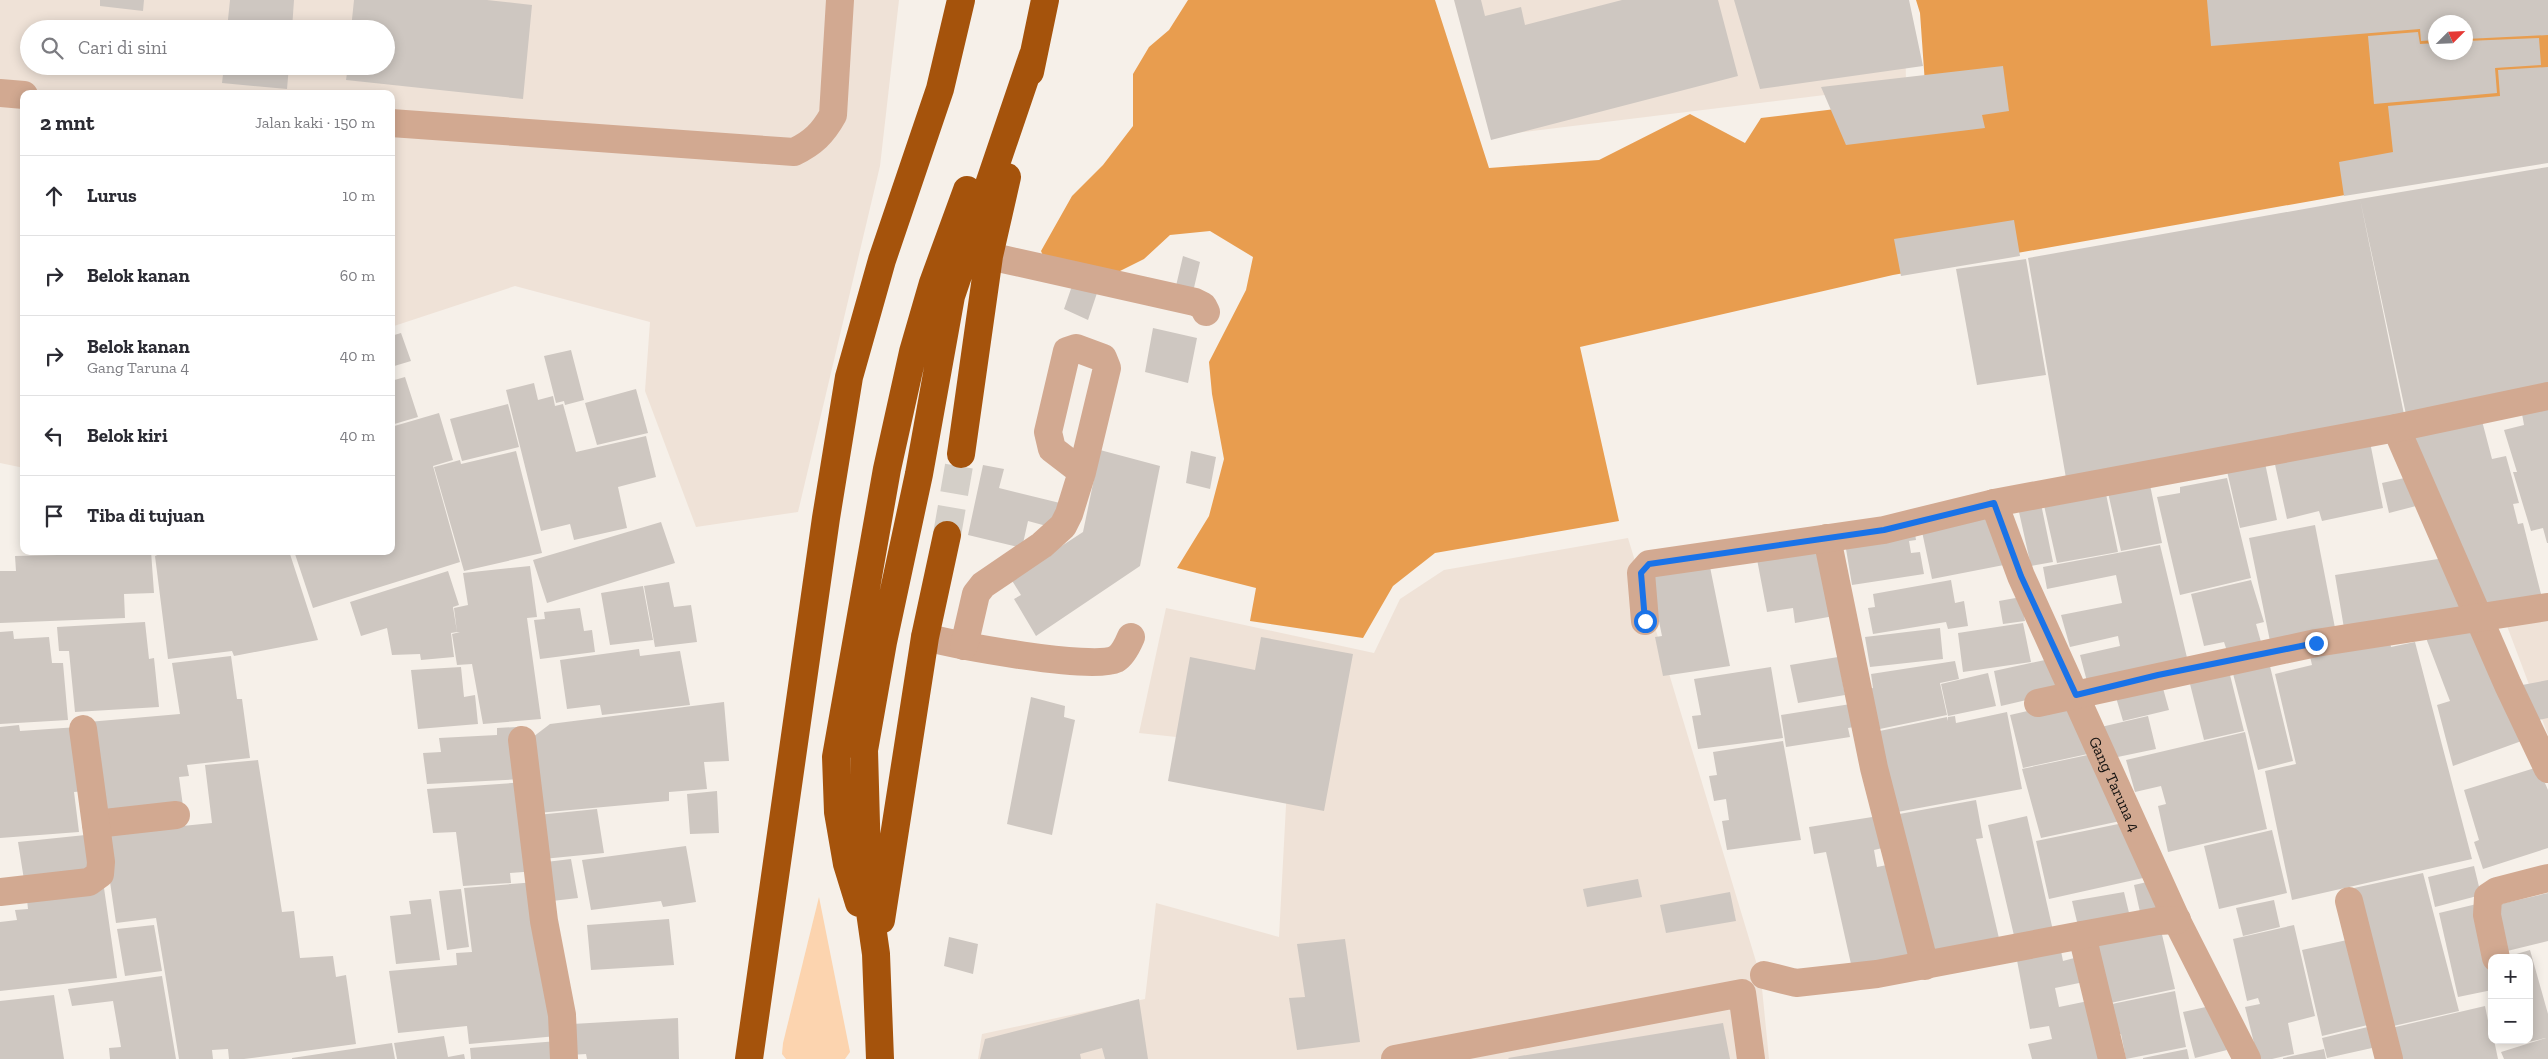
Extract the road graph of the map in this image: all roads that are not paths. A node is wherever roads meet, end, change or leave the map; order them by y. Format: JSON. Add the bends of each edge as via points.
{"nodes":[{"id":1,"x":840,"y":0,"type":"edge"},
{"id":2,"x":961,"y":0,"type":"edge"},
{"id":3,"x":1046,"y":0,"type":"edge"},
{"id":4,"x":1033,"y":55,"type":"junction"},
{"id":5,"x":0,"y":93,"type":"edge"},
{"id":6,"x":20,"y":95,"type":"edge"},
{"id":7,"x":395,"y":122,"type":"edge"},
{"id":8,"x":990,"y":256,"type":"junction"},
{"id":9,"x":1206,"y":312,"type":"dead end"},
{"id":10,"x":2548,"y":396,"type":"edge"},
{"id":11,"x":2396,"y":428,"type":"junction"},
{"id":12,"x":961,"y":454,"type":"tunnel mouth"},
{"id":13,"x":1082,"y":472,"type":"dead end"},
{"id":14,"x":1994,"y":503,"type":"junction"},
{"id":15,"x":947,"y":536,"type":"tunnel mouth"},
{"id":16,"x":1827,"y":538,"type":"junction"},
{"id":17,"x":2547,"y":607,"type":"dead end"},
{"id":18,"x":2479,"y":616,"type":"junction"},
{"id":19,"x":1645,"y":621,"type":"dead end"},
{"id":20,"x":925,"y":637,"type":"junction"},
{"id":21,"x":1131,"y":637,"type":"dead end"},
{"id":22,"x":964,"y":646,"type":"junction"},
{"id":23,"x":2076,"y":695,"type":"junction"},
{"id":24,"x":2038,"y":703,"type":"dead end"},
{"id":25,"x":82,"y":729,"type":"dead end"},
{"id":26,"x":522,"y":740,"type":"dead end"},
{"id":27,"x":2548,"y":769,"type":"edge"},
{"id":28,"x":176,"y":815,"type":"dead end"},
{"id":29,"x":96,"y":824,"type":"junction"},
{"id":30,"x":2548,"y":878,"type":"edge"},
{"id":31,"x":0,"y":892,"type":"edge"},
{"id":32,"x":2349,"y":901,"type":"dead end"},
{"id":33,"x":2177,"y":920,"type":"junction"},
{"id":34,"x":2082,"y":935,"type":"junction"},
{"id":35,"x":876,"y":954,"type":"junction"},
{"id":36,"x":2495,"y":954,"type":"edge"},
{"id":37,"x":1925,"y":966,"type":"junction"},
{"id":38,"x":1764,"y":975,"type":"dead end"},
{"id":39,"x":564,"y":1059,"type":"edge"},
{"id":40,"x":749,"y":1059,"type":"edge"},
{"id":41,"x":880,"y":1059,"type":"edge"},
{"id":42,"x":1395,"y":1059,"type":"edge"},
{"id":43,"x":1751,"y":1059,"type":"edge"},
{"id":44,"x":2112,"y":1059,"type":"edge"},
{"id":45,"x":2247,"y":1059,"type":"edge"},
{"id":46,"x":2389,"y":1059,"type":"edge"}],
"edges":[{"from":1,"to":7,"type":"street","via":[[833,115],[810,145],[794,152]]},
{"from":2,"to":40,"type":"highway","via":[[940,90],[882,260],[849,378]]},
{"from":3,"to":4,"type":"highway"},
{"from":4,"to":8,"type":"highway"},
{"from":4,"to":35,"type":"highway","via":[[971,180],[933,283],[913,352],[861,607],[836,757],[838,812],[847,864]]},
{"from":5,"to":6,"type":"street"},
{"from":8,"to":9,"type":"street","via":[[1195,302]]},
{"from":8,"to":12,"type":"highway"},
{"from":10,"to":11,"type":"street"},
{"from":11,"to":14,"type":"street"},
{"from":11,"to":18,"type":"street"},
{"from":13,"to":22,"type":"street","via":[[1063,526],[1042,545],[983,585],[976,594]]},
{"from":14,"to":16,"type":"street","via":[[1884,530]]},
{"from":14,"to":23,"type":"street","name":"Gang Taruna 4","via":[[2021,576]]},
{"from":15,"to":20,"type":"highway"},
{"from":16,"to":19,"type":"street","via":[[1649,564],[1641,573]]},
{"from":16,"to":37,"type":"street","via":[[1874,768]]},
{"from":17,"to":18,"type":"street"},
{"from":18,"to":23,"type":"street","via":[[2430,627],[2366,633]]},
{"from":18,"to":27,"type":"street"},
{"from":20,"to":22,"type":"street"},
{"from":20,"to":35,"type":"highway"},
{"from":21,"to":22,"type":"street","via":[[1116,658],[1090,664]]},
{"from":23,"to":24,"type":"street"},
{"from":23,"to":33,"type":"street","name":"Gang Taruna 4"},
{"from":25,"to":29,"type":"street"},
{"from":26,"to":39,"type":"street","via":[[544,921],[562,1016]]},
{"from":28,"to":29,"type":"street"},
{"from":29,"to":31,"type":"street","via":[[101,862],[100,874],[94,880]]},
{"from":30,"to":36,"type":"street","via":[[2497,891],[2488,897],[2487,915]]},
{"from":32,"to":46,"type":"street"},
{"from":33,"to":34,"type":"street"},
{"from":33,"to":45,"type":"street","name":"Gang Taruna 4"},
{"from":34,"to":37,"type":"street"},
{"from":34,"to":44,"type":"street"},
{"from":35,"to":41,"type":"highway"},
{"from":37,"to":38,"type":"street","via":[[1796,983]]},
{"from":42,"to":43,"type":"street","via":[[1742,993]]}]}
